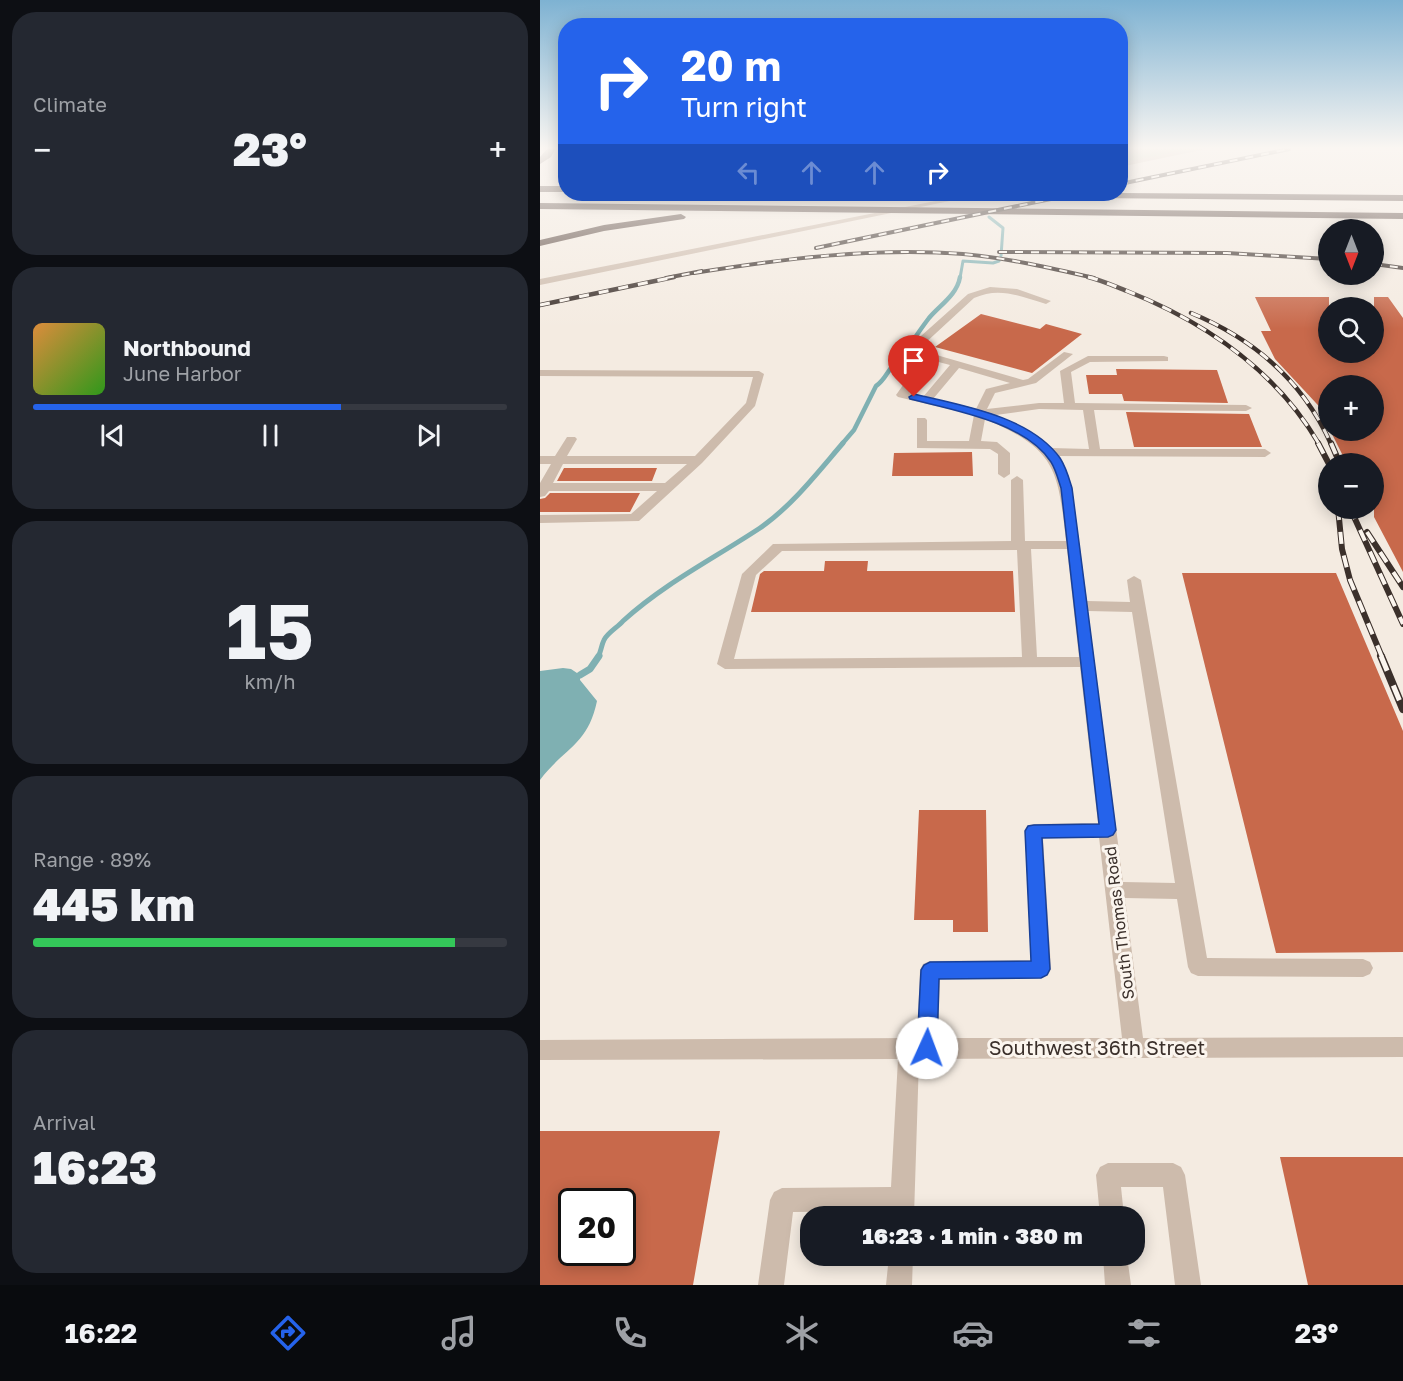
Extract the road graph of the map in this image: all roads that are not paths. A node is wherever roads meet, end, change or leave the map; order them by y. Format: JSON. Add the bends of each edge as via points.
{"nodes":[{"id":1,"x":746,"y":209,"type":"edge"},
{"id":2,"x":904,"y":209,"type":"edge"},
{"id":3,"x":818,"y":210,"type":"junction"},
{"id":4,"x":1403,"y":216,"type":"edge"},
{"id":5,"x":540,"y":243,"type":"edge"},
{"id":6,"x":540,"y":282,"type":"edge"},
{"id":7,"x":1046,"y":300,"type":"dead end"},
{"id":8,"x":1068,"y":354,"type":"dead end"},
{"id":9,"x":929,"y":356,"type":"junction"},
{"id":10,"x":1164,"y":359,"type":"dead end"},
{"id":11,"x":957,"y":364,"type":"junction"},
{"id":12,"x":540,"y":373,"type":"edge"},
{"id":13,"x":1022,"y":383,"type":"junction"},
{"id":14,"x":926,"y":400,"type":"junction"},
{"id":15,"x":1071,"y":407,"type":"junction"},
{"id":16,"x":1088,"y":407,"type":"junction"},
{"id":17,"x":1246,"y":408,"type":"dead end"},
{"id":18,"x":980,"y":413,"type":"junction"},
{"id":19,"x":921,"y":420,"type":"dead end"},
{"id":20,"x":571,"y":439,"type":"dead end"},
{"id":21,"x":974,"y":445,"type":"junction"},
{"id":22,"x":1048,"y":452,"type":"junction"},
{"id":23,"x":1095,"y":452,"type":"junction"},
{"id":24,"x":1265,"y":453,"type":"dead end"},
{"id":25,"x":540,"y":460,"type":"edge"},
{"id":26,"x":560,"y":460,"type":"junction"},
{"id":27,"x":698,"y":460,"type":"junction"},
{"id":28,"x":1004,"y":474,"type":"dead end"},
{"id":29,"x":1017,"y":480,"type":"dead end"},
{"id":30,"x":668,"y":487,"type":"junction"},
{"id":31,"x":542,"y":490,"type":"edge"},
{"id":32,"x":540,"y":519,"type":"edge"},
{"id":33,"x":1021,"y":546,"type":"junction"},
{"id":34,"x":1073,"y":546,"type":"junction"},
{"id":35,"x":1134,"y":580,"type":"dead end"},
{"id":36,"x":1081,"y":606,"type":"junction"},
{"id":37,"x":1139,"y":607,"type":"junction"},
{"id":38,"x":1030,"y":662,"type":"junction"},
{"id":39,"x":1087,"y":662,"type":"junction"},
{"id":40,"x":1108,"y":830,"type":"junction"},
{"id":41,"x":1115,"y":890,"type":"junction"},
{"id":42,"x":1186,"y":891,"type":"junction"},
{"id":43,"x":1364,"y":968,"type":"dead end"},
{"id":44,"x":1403,"y":1047,"type":"edge"},
{"id":45,"x":918,"y":1048,"type":"junction"},
{"id":46,"x":1134,"y":1048,"type":"junction"},
{"id":47,"x":540,"y":1050,"type":"edge"},
{"id":48,"x":872,"y":1206,"type":"edge"},
{"id":49,"x":902,"y":1206,"type":"edge"},
{"id":50,"x":1111,"y":1206,"type":"edge"},
{"id":51,"x":901,"y":1266,"type":"edge"},
{"id":52,"x":1116,"y":1266,"type":"edge"},
{"id":53,"x":771,"y":1285,"type":"edge"},
{"id":54,"x":900,"y":1285,"type":"edge"},
{"id":55,"x":1118,"y":1285,"type":"edge"},
{"id":56,"x":1188,"y":1285,"type":"edge"}],
"edges":[{"from":1,"to":3,"type":"highway"},
{"from":2,"to":6,"type":"street"},
{"from":3,"to":4,"type":"highway"},
{"from":3,"to":5,"type":"highway","via":[[658,219]]},
{"from":7,"to":9,"type":"street","via":[[1000,288],[981,290],[916,346]]},
{"from":8,"to":13,"type":"street","via":[[1032,381]]},
{"from":9,"to":11,"type":"street"},
{"from":9,"to":14,"type":"street","via":[[902,395]]},
{"from":10,"to":15,"type":"street","via":[[1088,359],[1065,371]]},
{"from":11,"to":13,"type":"street"},
{"from":11,"to":14,"type":"street"},
{"from":12,"to":27,"type":"street","via":[[759,374],[751,404]]},
{"from":13,"to":18,"type":"street","via":[[990,391]]},
{"from":14,"to":18,"type":"street"},
{"from":15,"to":16,"type":"street"},
{"from":15,"to":18,"type":"street","via":[[1039,406]]},
{"from":16,"to":17,"type":"street"},
{"from":16,"to":23,"type":"street"},
{"from":18,"to":21,"type":"street"},
{"from":18,"to":22,"type":"street","name":"South Thomas Road","via":[[1013,426]]},
{"from":19,"to":21,"type":"street","via":[[921,445]]},
{"from":20,"to":26,"type":"street"},
{"from":21,"to":28,"type":"street","via":[[993,444],[1004,453]]},
{"from":22,"to":23,"type":"street"},
{"from":22,"to":34,"type":"street","name":"South Thomas Road","via":[[1061,471],[1066,488]]},
{"from":23,"to":24,"type":"street"},
{"from":25,"to":26,"type":"street"},
{"from":26,"to":27,"type":"street"},
{"from":26,"to":31,"type":"street"},
{"from":27,"to":30,"type":"street"},
{"from":29,"to":33,"type":"street"},
{"from":30,"to":31,"type":"street"},
{"from":30,"to":32,"type":"street","via":[[634,518]]},
{"from":33,"to":34,"type":"street"},
{"from":33,"to":38,"type":"street"},
{"from":33,"to":38,"type":"street","via":[[778,548],[749,574],[725,664]]},
{"from":34,"to":36,"type":"street","name":"South Thomas Road"},
{"from":35,"to":37,"type":"street"},
{"from":36,"to":37,"type":"street"},
{"from":36,"to":39,"type":"street","name":"South Thomas Road"},
{"from":37,"to":42,"type":"street"},
{"from":38,"to":39,"type":"street"},
{"from":39,"to":40,"type":"street","name":"South Thomas Road"},
{"from":40,"to":41,"type":"street","name":"South Thomas Road"},
{"from":40,"to":45,"type":"street","via":[[1034,831],[1041,969],[930,970]]},
{"from":41,"to":42,"type":"street"},
{"from":41,"to":46,"type":"street","name":"South Thomas Road"},
{"from":42,"to":43,"type":"street","via":[[1198,967]]},
{"from":44,"to":46,"type":"street","name":"Southwest 36th Street"},
{"from":45,"to":46,"type":"street","name":"Southwest 36th Street"},
{"from":45,"to":47,"type":"street","name":"Southwest 36th Street"},
{"from":45,"to":49,"type":"street"},
{"from":48,"to":53,"type":"street","via":[[782,1200]]},
{"from":50,"to":56,"type":"street","via":[[1108,1175],[1173,1175]]},
{"from":51,"to":54,"type":"street"},
{"from":52,"to":55,"type":"street"}]}
